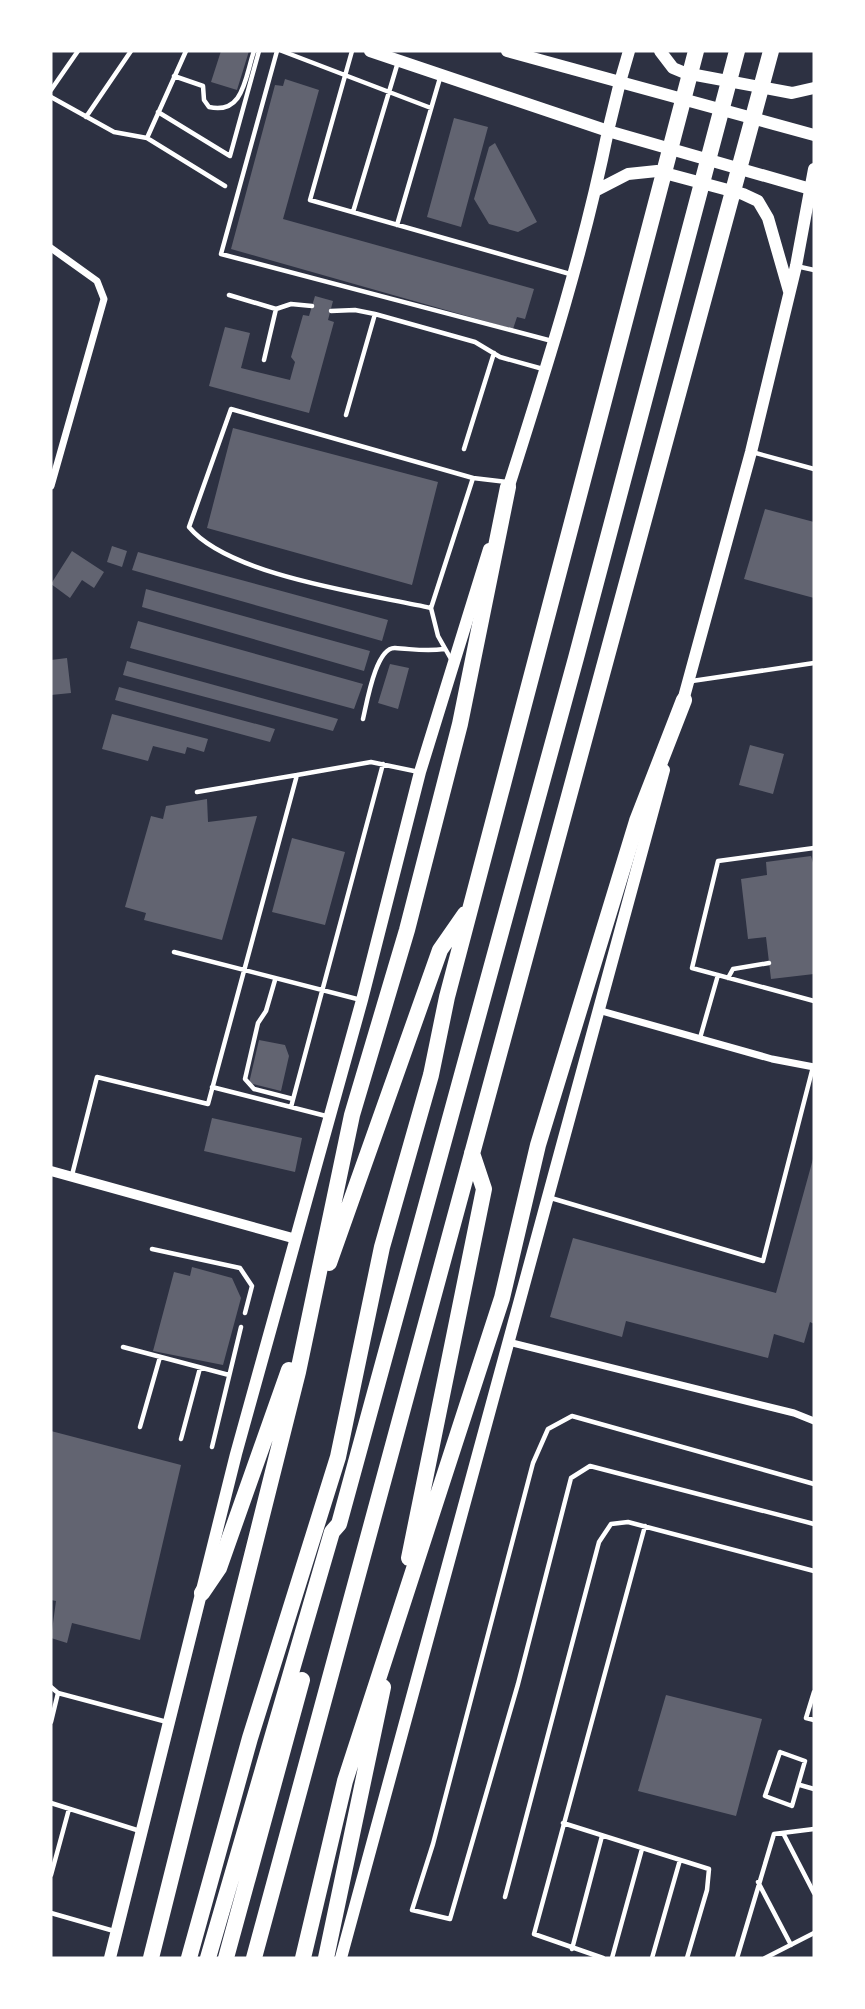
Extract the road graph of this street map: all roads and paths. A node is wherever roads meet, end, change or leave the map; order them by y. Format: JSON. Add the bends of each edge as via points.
{"nodes":[{"id":1,"x":78,"y":51,"type":"edge"},
{"id":2,"x":131,"y":51,"type":"edge"},
{"id":3,"x":254,"y":51,"type":"edge"},
{"id":4,"x":259,"y":51,"type":"edge"},
{"id":5,"x":279,"y":51,"type":"edge"},
{"id":6,"x":352,"y":51,"type":"edge"},
{"id":7,"x":370,"y":51,"type":"edge"},
{"id":8,"x":507,"y":51,"type":"edge"},
{"id":9,"x":629,"y":51,"type":"edge"},
{"id":10,"x":660,"y":51,"type":"edge"},
{"id":11,"x":696,"y":51,"type":"edge"},
{"id":12,"x":737,"y":51,"type":"edge"},
{"id":13,"x":771,"y":51,"type":"edge"},
{"id":14,"x":184,"y":52,"type":"edge"},
{"id":15,"x":399,"y":61,"type":"junction"},
{"id":16,"x":346,"y":75,"type":"junction"},
{"id":17,"x":174,"y":76,"type":"junction"},
{"id":18,"x":440,"y":76,"type":"junction"},
{"id":19,"x":620,"y":82,"type":"junction"},
{"id":20,"x":814,"y":88,"type":"edge"},
{"id":21,"x":51,"y":90,"type":"edge"},
{"id":22,"x":390,"y":94,"type":"junction"},
{"id":23,"x":51,"y":97,"type":"edge"},
{"id":24,"x":431,"y":107,"type":"junction"},
{"id":25,"x":158,"y":112,"type":"junction"},
{"id":26,"x":86,"y":117,"type":"junction"},
{"id":27,"x":608,"y":131,"type":"junction"},
{"id":28,"x":814,"y":135,"type":"edge"},
{"id":29,"x":147,"y":138,"type":"junction"},
{"id":30,"x":814,"y":169,"type":"edge"},
{"id":31,"x":225,"y":186,"type":"dead end"},
{"id":32,"x":812,"y":189,"type":"edge"},
{"id":33,"x":597,"y":190,"type":"junction"},
{"id":34,"x":353,"y":212,"type":"junction"},
{"id":35,"x":397,"y":225,"type":"junction"},
{"id":36,"x":51,"y":248,"type":"edge"},
{"id":37,"x":796,"y":266,"type":"junction"},
{"id":38,"x":814,"y":270,"type":"edge"},
{"id":39,"x":573,"y":275,"type":"junction"},
{"id":40,"x":789,"y":292,"type":"junction"},
{"id":41,"x":229,"y":295,"type":"dead end"},
{"id":42,"x":312,"y":306,"type":"dead end"},
{"id":43,"x":276,"y":309,"type":"junction"},
{"id":44,"x":331,"y":310,"type":"dead end"},
{"id":45,"x":375,"y":314,"type":"junction"},
{"id":46,"x":553,"y":341,"type":"junction"},
{"id":47,"x":494,"y":353,"type":"junction"},
{"id":48,"x":264,"y":360,"type":"dead end"},
{"id":49,"x":544,"y":369,"type":"junction"},
{"id":50,"x":346,"y":415,"type":"dead end"},
{"id":51,"x":464,"y":449,"type":"dead end"},
{"id":52,"x":751,"y":452,"type":"junction"},
{"id":53,"x":814,"y":469,"type":"edge"},
{"id":54,"x":472,"y":478,"type":"junction"},
{"id":55,"x":509,"y":485,"type":"junction"},
{"id":56,"x":51,"y":486,"type":"edge"},
{"id":57,"x":430,"y":608,"type":"junction"},
{"id":58,"x":444,"y":649,"type":"junction"},
{"id":59,"x":454,"y":662,"type":"junction"},
{"id":60,"x":814,"y":663,"type":"edge"},
{"id":61,"x":688,"y":681,"type":"junction"},
{"id":62,"x":684,"y":700,"type":"junction"},
{"id":63,"x":363,"y":719,"type":"dead end"},
{"id":64,"x":383,"y":764,"type":"junction"},
{"id":65,"x":420,"y":772,"type":"junction"},
{"id":66,"x":297,"y":775,"type":"junction"},
{"id":67,"x":197,"y":792,"type":"dead end"},
{"id":68,"x":814,"y":848,"type":"edge"},
{"id":69,"x":473,"y":904,"type":"junction"},
{"id":70,"x":174,"y":952,"type":"dead end"},
{"id":71,"x":769,"y":963,"type":"dead end"},
{"id":72,"x":243,"y":971,"type":"junction"},
{"id":73,"x":718,"y":975,"type":"junction"},
{"id":74,"x":728,"y":978,"type":"junction"},
{"id":75,"x":275,"y":980,"type":"junction"},
{"id":76,"x":321,"y":992,"type":"junction"},
{"id":77,"x":362,"y":1000,"type":"junction"},
{"id":78,"x":814,"y":1001,"type":"edge"},
{"id":79,"x":598,"y":1010,"type":"junction"},
{"id":80,"x":699,"y":1040,"type":"junction"},
{"id":81,"x":813,"y":1067,"type":"edge"},
{"id":82,"x":212,"y":1087,"type":"junction"},
{"id":83,"x":293,"y":1099,"type":"junction"},
{"id":84,"x":291,"y":1107,"type":"junction"},
{"id":85,"x":330,"y":1117,"type":"junction"},
{"id":86,"x":472,"y":1152,"type":"junction"},
{"id":87,"x":51,"y":1171,"type":"edge"},
{"id":88,"x":72,"y":1177,"type":"junction"},
{"id":89,"x":547,"y":1197,"type":"junction"},
{"id":90,"x":296,"y":1239,"type":"junction"},
{"id":91,"x":152,"y":1249,"type":"dead end"},
{"id":92,"x":245,"y":1313,"type":"dead end"},
{"id":93,"x":241,"y":1327,"type":"dead end"},
{"id":94,"x":509,"y":1342,"type":"junction"},
{"id":95,"x":123,"y":1347,"type":"dead end"},
{"id":96,"x":160,"y":1357,"type":"junction"},
{"id":97,"x":200,"y":1368,"type":"junction"},
{"id":98,"x":229,"y":1376,"type":"junction"},
{"id":99,"x":814,"y":1421,"type":"edge"},
{"id":100,"x":140,"y":1427,"type":"dead end"},
{"id":101,"x":181,"y":1439,"type":"dead end"},
{"id":102,"x":212,"y":1447,"type":"dead end"},
{"id":103,"x":814,"y":1484,"type":"edge"},
{"id":104,"x":339,"y":1524,"type":"junction"},
{"id":105,"x":814,"y":1524,"type":"edge"},
{"id":106,"x":645,"y":1526,"type":"junction"},
{"id":107,"x":814,"y":1571,"type":"edge"},
{"id":108,"x":202,"y":1593,"type":"junction"},
{"id":109,"x":51,"y":1687,"type":"edge"},
{"id":110,"x":814,"y":1692,"type":"edge"},
{"id":111,"x":58,"y":1693,"type":"junction"},
{"id":112,"x":814,"y":1720,"type":"edge"},
{"id":113,"x":51,"y":1721,"type":"edge"},
{"id":114,"x":168,"y":1723,"type":"junction"},
{"id":115,"x":800,"y":1785,"type":"junction"},
{"id":116,"x":814,"y":1789,"type":"edge"},
{"id":117,"x":51,"y":1803,"type":"edge"},
{"id":118,"x":69,"y":1809,"type":"junction"},
{"id":119,"x":563,"y":1823,"type":"junction"},
{"id":120,"x":814,"y":1829,"type":"edge"},
{"id":121,"x":141,"y":1831,"type":"junction"},
{"id":122,"x":783,"y":1833,"type":"junction"},
{"id":123,"x":602,"y":1836,"type":"junction"},
{"id":124,"x":642,"y":1849,"type":"junction"},
{"id":125,"x":680,"y":1860,"type":"junction"},
{"id":126,"x":51,"y":1875,"type":"edge"},
{"id":127,"x":758,"y":1881,"type":"junction"},
{"id":128,"x":814,"y":1893,"type":"edge"},
{"id":129,"x":505,"y":1898,"type":"dead end"},
{"id":130,"x":51,"y":1913,"type":"edge"},
{"id":131,"x":118,"y":1932,"type":"junction"},
{"id":132,"x":814,"y":1933,"type":"edge"},
{"id":133,"x":791,"y":1945,"type":"junction"},
{"id":134,"x":572,"y":1949,"type":"junction"},
{"id":135,"x":110,"y":1958,"type":"edge"},
{"id":136,"x":151,"y":1958,"type":"edge"},
{"id":137,"x":189,"y":1958,"type":"edge"},
{"id":138,"x":208,"y":1958,"type":"edge"},
{"id":139,"x":226,"y":1958,"type":"edge"},
{"id":140,"x":254,"y":1958,"type":"edge"},
{"id":141,"x":303,"y":1958,"type":"edge"},
{"id":142,"x":326,"y":1958,"type":"edge"},
{"id":143,"x":341,"y":1958,"type":"edge"},
{"id":144,"x":603,"y":1958,"type":"edge"},
{"id":145,"x":611,"y":1958,"type":"edge"},
{"id":146,"x":652,"y":1958,"type":"edge"},
{"id":147,"x":687,"y":1958,"type":"edge"},
{"id":148,"x":737,"y":1958,"type":"edge"},
{"id":149,"x":765,"y":1958,"type":"edge"}],
"edges":[{"from":1,"to":21,"type":"lane"},
{"from":2,"to":26,"type":"lane"},
{"from":3,"to":17,"type":"lane","via":[[240,96],[226,110],[209,107],[203,86]]},
{"from":4,"to":25,"type":"lane","via":[[230,156]]},
{"from":5,"to":16,"type":"lane"},
{"from":5,"to":46,"type":"lane","via":[[221,254]]},
{"from":6,"to":16,"type":"lane"},
{"from":7,"to":15,"type":"main road"},
{"from":8,"to":19,"type":"main road"},
{"from":9,"to":19,"type":"main road"},
{"from":10,"to":20,"type":"main road","via":[[673,68],[685,72],[792,93]]},
{"from":11,"to":69,"type":"highway"},
{"from":12,"to":104,"type":"highway"},
{"from":13,"to":86,"type":"highway"},
{"from":14,"to":17,"type":"lane"},
{"from":15,"to":18,"type":"main road"},
{"from":15,"to":22,"type":"lane"},
{"from":16,"to":22,"type":"lane"},
{"from":16,"to":34,"type":"lane","via":[[310,200]]},
{"from":17,"to":25,"type":"lane"},
{"from":18,"to":24,"type":"lane"},
{"from":18,"to":27,"type":"main road"},
{"from":19,"to":27,"type":"main road"},
{"from":19,"to":28,"type":"main road"},
{"from":22,"to":24,"type":"lane"},
{"from":22,"to":34,"type":"lane"},
{"from":23,"to":26,"type":"lane"},
{"from":24,"to":35,"type":"lane"},
{"from":25,"to":29,"type":"lane"},
{"from":26,"to":29,"type":"lane","via":[[114,132]]},
{"from":27,"to":32,"type":"main road"},
{"from":27,"to":33,"type":"main road"},
{"from":29,"to":31,"type":"lane"},
{"from":30,"to":32,"type":"main road"},
{"from":32,"to":37,"type":"main road"},
{"from":33,"to":39,"type":"main road"},
{"from":33,"to":40,"type":"main road","via":[[628,174],[657,172],[758,201],[768,218]]},
{"from":34,"to":35,"type":"lane"},
{"from":35,"to":39,"type":"lane"},
{"from":36,"to":56,"type":"street","via":[[97,281],[104,299]]},
{"from":37,"to":38,"type":"lane"},
{"from":37,"to":40,"type":"main road"},
{"from":39,"to":46,"type":"main road"},
{"from":40,"to":52,"type":"main road"},
{"from":41,"to":43,"type":"lane"},
{"from":42,"to":43,"type":"lane","via":[[291,304]]},
{"from":43,"to":48,"type":"lane"},
{"from":44,"to":45,"type":"lane"},
{"from":45,"to":47,"type":"lane","via":[[475,342]]},
{"from":45,"to":50,"type":"lane"},
{"from":46,"to":49,"type":"main road"},
{"from":47,"to":49,"type":"lane"},
{"from":47,"to":51,"type":"lane"},
{"from":49,"to":55,"type":"main road"},
{"from":52,"to":53,"type":"lane"},
{"from":52,"to":61,"type":"main road"},
{"from":54,"to":55,"type":"lane"},
{"from":54,"to":57,"type":"lane"},
{"from":54,"to":57,"type":"lane","via":[[231,409],[189,527],[201,542],[264,570]]},
{"from":55,"to":59,"type":"main road"},
{"from":55,"to":136,"type":"highway","via":[[457,737],[352,1115],[298,1372]]},
{"from":57,"to":58,"type":"lane"},
{"from":58,"to":59,"type":"lane"},
{"from":58,"to":63,"type":"lane","via":[[387,650]]},
{"from":59,"to":65,"type":"main road"},
{"from":60,"to":61,"type":"lane"},
{"from":61,"to":62,"type":"main road"},
{"from":62,"to":79,"type":"main road"},
{"from":62,"to":141,"type":"highway","via":[[637,821],[538,1145],[502,1298],[345,1781]]},
{"from":64,"to":65,"type":"lane"},
{"from":64,"to":66,"type":"lane","via":[[371,762]]},
{"from":64,"to":76,"type":"lane"},
{"from":65,"to":77,"type":"main road"},
{"from":66,"to":67,"type":"lane"},
{"from":66,"to":72,"type":"lane"},
{"from":68,"to":73,"type":"lane","via":[[718,861],[692,968]]},
{"from":69,"to":108,"type":"highway","via":[[440,950],[219,1568]]},
{"from":69,"to":137,"type":"highway","via":[[432,1074],[382,1247],[338,1457],[250,1738]]},
{"from":70,"to":72,"type":"lane"},
{"from":71,"to":74,"type":"lane","via":[[733,969]]},
{"from":72,"to":75,"type":"lane"},
{"from":72,"to":82,"type":"lane"},
{"from":73,"to":74,"type":"lane"},
{"from":73,"to":80,"type":"lane"},
{"from":74,"to":78,"type":"lane"},
{"from":75,"to":76,"type":"lane"},
{"from":75,"to":83,"type":"lane","via":[[244,1079],[254,1089]]},
{"from":76,"to":77,"type":"lane"},
{"from":76,"to":83,"type":"lane"},
{"from":77,"to":85,"type":"main road"},
{"from":79,"to":80,"type":"street"},
{"from":79,"to":89,"type":"main road"},
{"from":80,"to":81,"type":"street"},
{"from":81,"to":89,"type":"lane","via":[[763,1261]]},
{"from":82,"to":84,"type":"lane"},
{"from":82,"to":88,"type":"lane","via":[[208,1104],[97,1077]]},
{"from":83,"to":84,"type":"lane"},
{"from":84,"to":85,"type":"lane"},
{"from":85,"to":90,"type":"main road"},
{"from":86,"to":140,"type":"highway"},
{"from":86,"to":142,"type":"highway","via":[[484,1189]]},
{"from":87,"to":88,"type":"street"},
{"from":88,"to":90,"type":"street"},
{"from":89,"to":94,"type":"main road"},
{"from":90,"to":108,"type":"main road"},
{"from":91,"to":92,"type":"lane","via":[[240,1268],[252,1286]]},
{"from":93,"to":98,"type":"lane"},
{"from":94,"to":99,"type":"street"},
{"from":94,"to":143,"type":"main road"},
{"from":95,"to":96,"type":"lane"},
{"from":96,"to":97,"type":"lane"},
{"from":96,"to":100,"type":"lane"},
{"from":97,"to":98,"type":"lane"},
{"from":97,"to":101,"type":"lane"},
{"from":98,"to":102,"type":"lane"},
{"from":103,"to":105,"type":"lane","via":[[572,1416],[548,1429],[533,1463],[412,1910],[450,1919],[572,1478],[590,1466],[601,1468]]},
{"from":104,"to":138,"type":"highway","via":[[332,1532]]},
{"from":104,"to":139,"type":"highway","via":[[342,1535]]},
{"from":106,"to":107,"type":"lane"},
{"from":106,"to":119,"type":"lane"},
{"from":106,"to":129,"type":"lane","via":[[611,1524],[599,1542]]},
{"from":108,"to":114,"type":"main road"},
{"from":109,"to":111,"type":"lane"},
{"from":110,"to":112,"type":"lane","via":[[806,1718]]},
{"from":111,"to":113,"type":"lane"},
{"from":111,"to":114,"type":"lane"},
{"from":114,"to":121,"type":"main road"},
{"from":115,"to":115,"type":"lane","via":[[805,1760],[780,1752],[765,1796],[792,1806]]},
{"from":115,"to":116,"type":"lane"},
{"from":117,"to":118,"type":"lane"},
{"from":118,"to":121,"type":"lane"},
{"from":118,"to":126,"type":"lane"},
{"from":119,"to":123,"type":"lane"},
{"from":119,"to":134,"type":"lane","via":[[534,1934]]},
{"from":120,"to":122,"type":"lane"},
{"from":121,"to":131,"type":"main road"},
{"from":122,"to":127,"type":"lane","via":[[774,1834]]},
{"from":122,"to":128,"type":"lane"},
{"from":123,"to":124,"type":"lane"},
{"from":123,"to":134,"type":"lane"},
{"from":124,"to":125,"type":"lane"},
{"from":124,"to":145,"type":"lane"},
{"from":125,"to":146,"type":"lane"},
{"from":125,"to":147,"type":"lane","via":[[709,1868]]},
{"from":127,"to":133,"type":"lane"},
{"from":127,"to":148,"type":"lane"},
{"from":130,"to":131,"type":"lane"},
{"from":131,"to":135,"type":"main road"},
{"from":132,"to":133,"type":"lane"},
{"from":133,"to":149,"type":"lane"},
{"from":134,"to":144,"type":"lane"}]}
